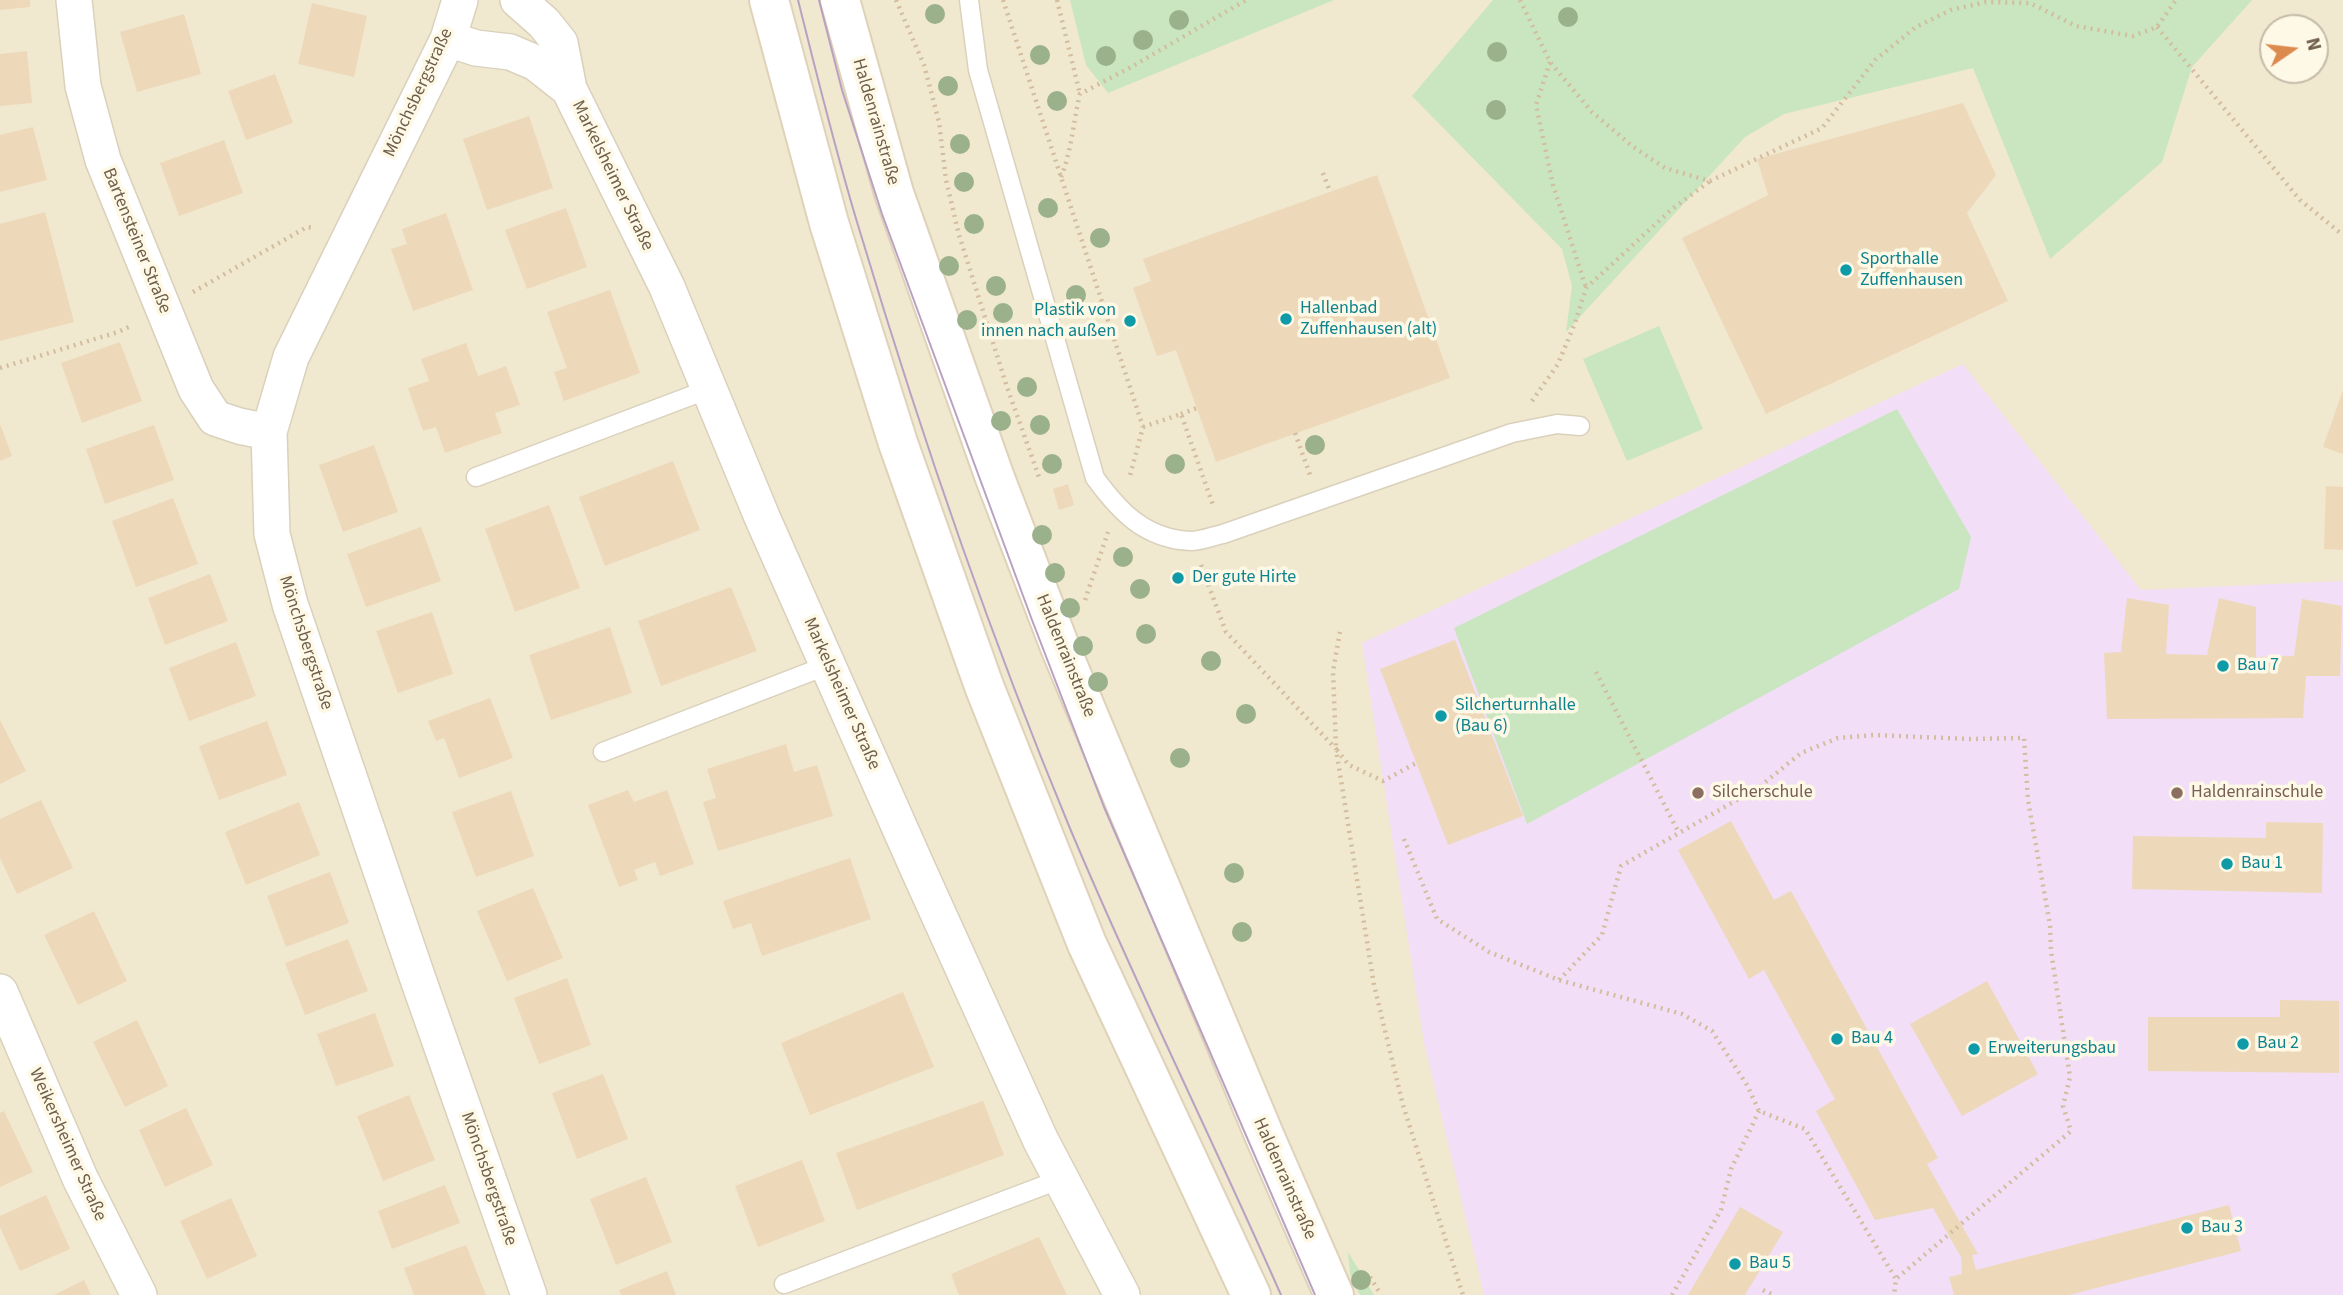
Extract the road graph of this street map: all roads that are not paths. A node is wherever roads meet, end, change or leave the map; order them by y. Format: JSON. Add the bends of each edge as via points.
{"nodes":[{"id":1,"x":74,"y":0,"type":"edge"},
{"id":2,"x":460,"y":0,"type":"edge"},
{"id":3,"x":518,"y":0,"type":"edge"},
{"id":4,"x":769,"y":0,"type":"edge"},
{"id":5,"x":840,"y":0,"type":"edge"},
{"id":6,"x":856,"y":0,"type":"edge"},
{"id":7,"x":969,"y":0,"type":"edge"},
{"id":8,"x":448,"y":39,"type":"junction"},
{"id":9,"x":854,"y":48,"type":"junction"},
{"id":10,"x":569,"y":89,"type":"junction"},
{"id":11,"x":709,"y":389,"type":"junction"},
{"id":12,"x":1580,"y":426,"type":"dead end"},
{"id":13,"x":269,"y":432,"type":"junction"},
{"id":14,"x":475,"y":477,"type":"dead end"},
{"id":15,"x":828,"y":666,"type":"junction"},
{"id":16,"x":603,"y":752,"type":"dead end"},
{"id":17,"x":0,"y":992,"type":"edge"},
{"id":18,"x":1061,"y":1180,"type":"junction"},
{"id":19,"x":784,"y":1284,"type":"dead end"},
{"id":20,"x":139,"y":1295,"type":"edge"},
{"id":21,"x":529,"y":1295,"type":"edge"},
{"id":22,"x":1122,"y":1295,"type":"edge"},
{"id":23,"x":1251,"y":1295,"type":"edge"},
{"id":24,"x":1334,"y":1295,"type":"edge"}],
"edges":[{"from":1,"to":13,"type":"street","name":"Bartensteiner Straße","via":[[83,86],[103,160],[196,390],[215,418]]},
{"from":2,"to":8,"type":"street","name":"Mönchsbergstraße"},
{"from":3,"to":10,"type":"street","name":"Markelsheimer Straße","via":[[560,43]]},
{"from":4,"to":23,"type":"main road","via":[[829,223],[894,430],[984,686],[1087,944]]},
{"from":5,"to":9,"type":"main road","name":"Haldenrainstraße"},
{"from":6,"to":9,"type":"lane"},
{"from":7,"to":12,"type":"lane","via":[[978,70],[1095,478],[1116,507],[1138,524],[1160,535],[1193,541],[1523,431],[1558,424]]},
{"from":8,"to":10,"type":"street","name":"Markelsheimer Straße","via":[[510,52],[536,63]]},
{"from":8,"to":13,"type":"street","name":"Mönchsbergstraße","via":[[291,357]]},
{"from":9,"to":24,"type":"main road","name":"Haldenrainstraße","via":[[894,193],[1060,647]]},
{"from":10,"to":11,"type":"street","name":"Markelsheimer Straße","via":[[667,287]]},
{"from":11,"to":14,"type":"lane"},
{"from":11,"to":15,"type":"street","name":"Markelsheimer Straße"},
{"from":13,"to":21,"type":"street","name":"Mönchsbergstraße","via":[[272,534],[290,604]]},
{"from":15,"to":16,"type":"lane"},
{"from":15,"to":18,"type":"street","name":"Markelsheimer Straße"},
{"from":17,"to":20,"type":"street","name":"Weikersheimer Straße","via":[[80,1178]]},
{"from":18,"to":19,"type":"lane"},
{"from":18,"to":22,"type":"street","name":"Markelsheimer Straße"}]}
